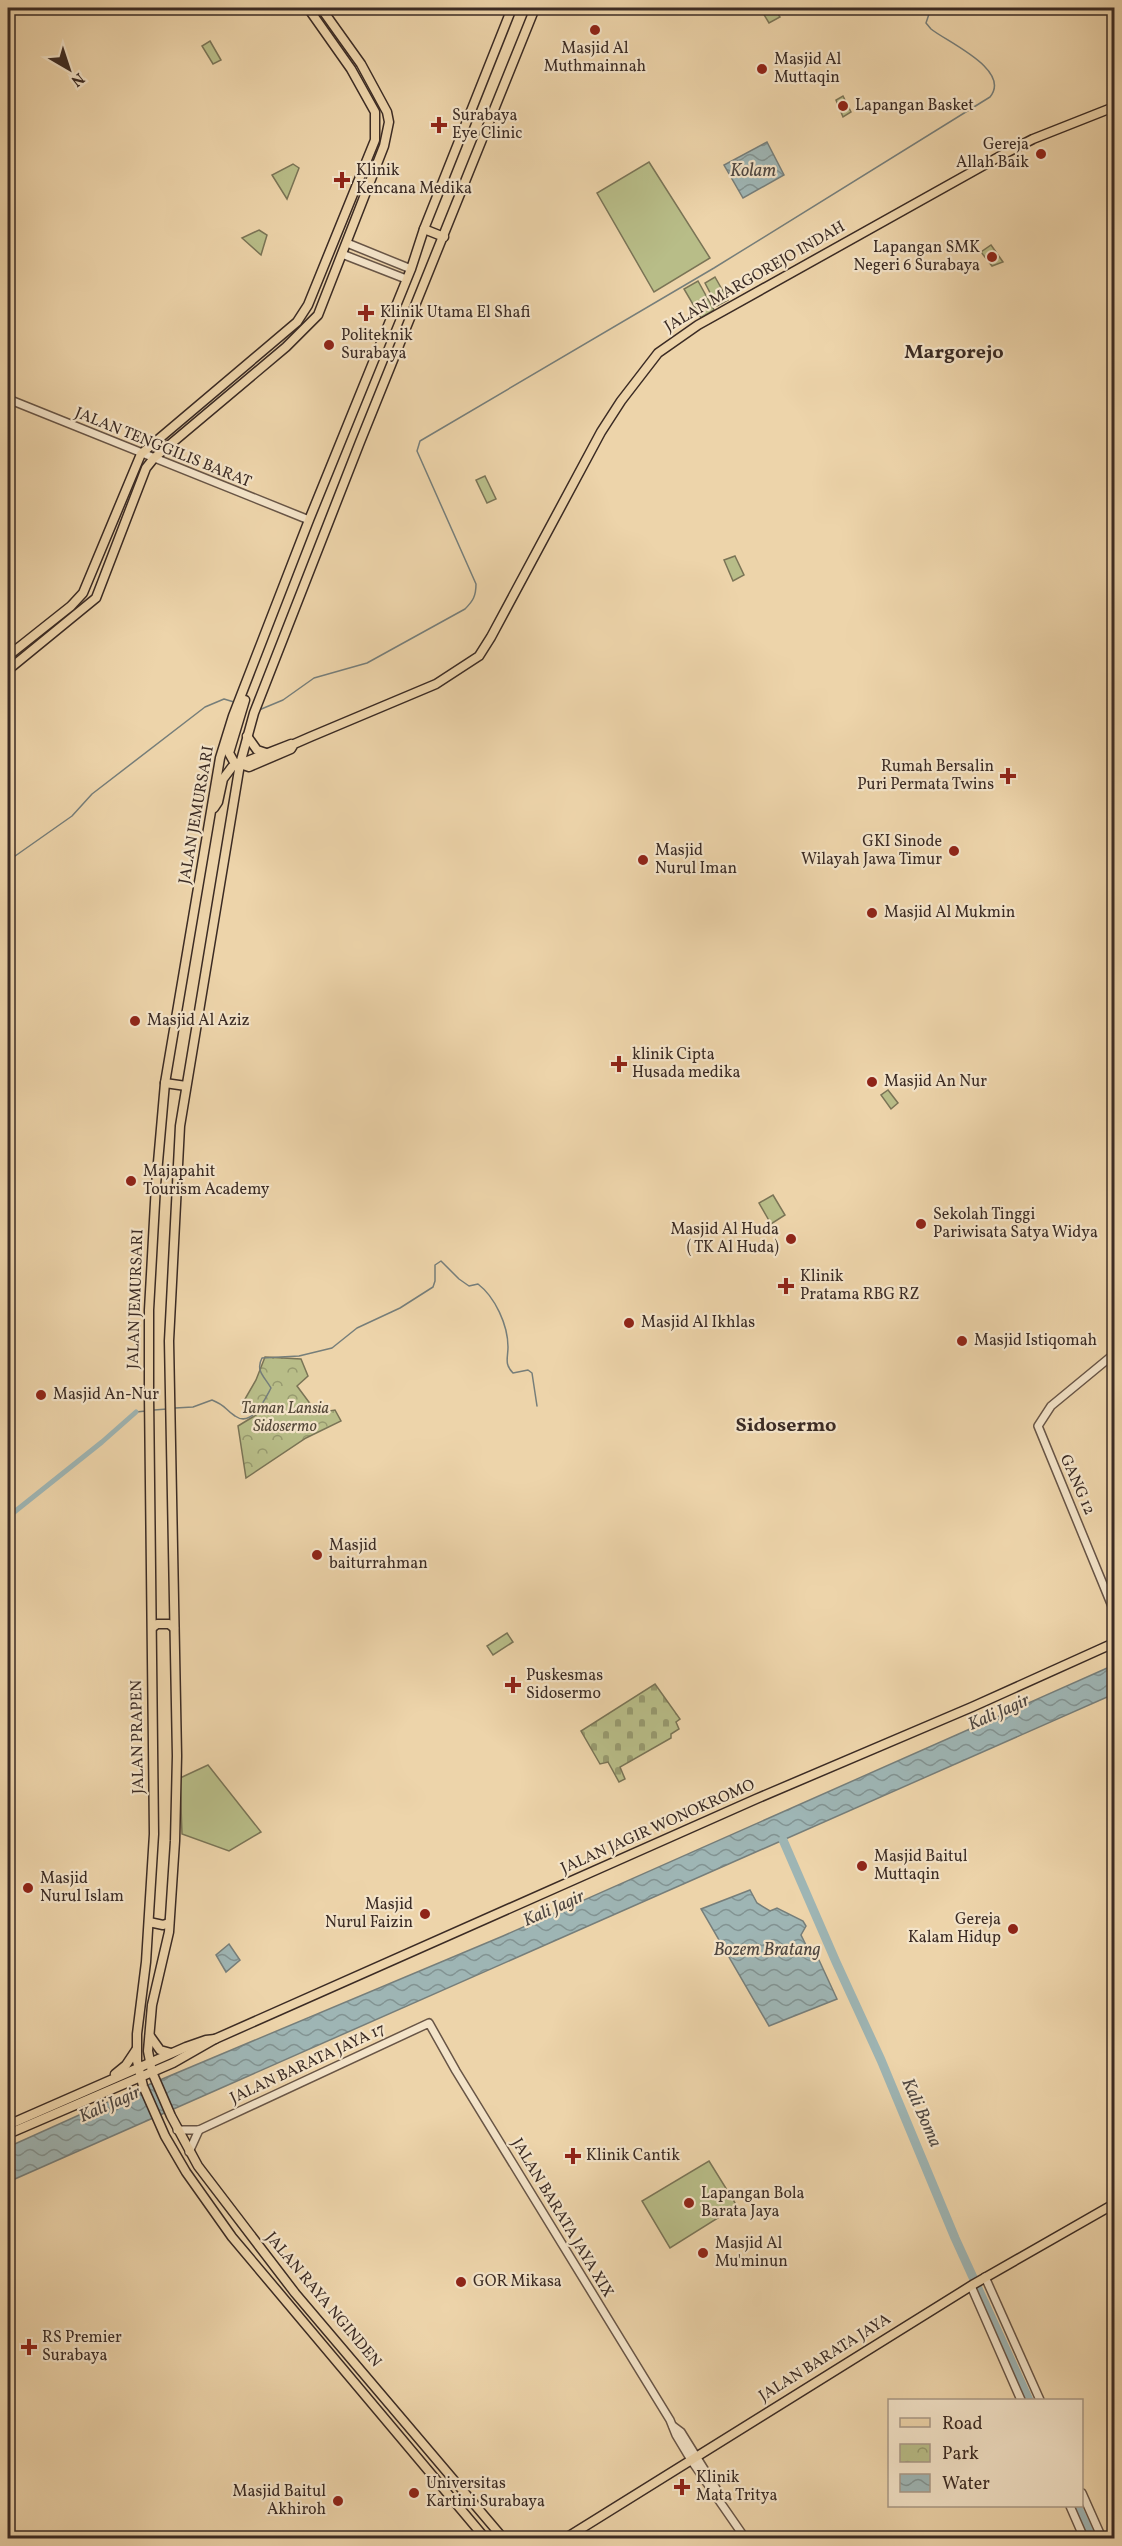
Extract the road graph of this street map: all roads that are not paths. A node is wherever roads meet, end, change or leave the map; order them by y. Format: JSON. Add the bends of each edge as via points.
{"nodes":[{"id":1,"x":308,"y":8,"type":"edge"},
{"id":2,"x":321,"y":8,"type":"edge"},
{"id":3,"x":512,"y":8,"type":"edge"},
{"id":4,"x":535,"y":8,"type":"edge"},
{"id":5,"x":369,"y":78,"type":"junction"},
{"id":6,"x":360,"y":83,"type":"junction"},
{"id":7,"x":1114,"y":107,"type":"edge"},
{"id":8,"x":355,"y":190,"type":"junction"},
{"id":9,"x":365,"y":195,"type":"junction"},
{"id":10,"x":424,"y":229,"type":"junction"},
{"id":11,"x":444,"y":237,"type":"junction"},
{"id":12,"x":347,"y":243,"type":"junction"},
{"id":13,"x":342,"y":254,"type":"junction"},
{"id":14,"x":411,"y":269,"type":"junction"},
{"id":15,"x":406,"y":279,"type":"junction"},
{"id":16,"x":8,"y":399,"type":"edge"},
{"id":17,"x":141,"y":454,"type":"junction"},
{"id":18,"x":154,"y":459,"type":"junction"},
{"id":19,"x":309,"y":520,"type":"junction"},
{"id":20,"x":10,"y":654,"type":"edge"},
{"id":21,"x":19,"y":662,"type":"junction"},
{"id":22,"x":8,"y":670,"type":"edge"},
{"id":23,"x":239,"y":707,"type":"junction"},
{"id":24,"x":248,"y":736,"type":"junction"},
{"id":25,"x":294,"y":744,"type":"junction"},
{"id":26,"x":266,"y":753,"type":"junction"},
{"id":27,"x":240,"y":764,"type":"junction"},
{"id":28,"x":211,"y":811,"type":"junction"},
{"id":29,"x":165,"y":1083,"type":"junction"},
{"id":30,"x":186,"y":1086,"type":"junction"},
{"id":31,"x":1114,"y":1354,"type":"edge"},
{"id":32,"x":170,"y":1402,"type":"joint"},
{"id":33,"x":149,"y":1405,"type":"joint"},
{"id":34,"x":1114,"y":1611,"type":"edge"},
{"id":35,"x":156,"y":1621,"type":"junction"},
{"id":36,"x":171,"y":1621,"type":"junction"},
{"id":37,"x":1114,"y":1643,"type":"edge"},
{"id":38,"x":159,"y":1923,"type":"junction"},
{"id":39,"x":429,"y":2022,"type":"joint"},
{"id":40,"x":148,"y":2034,"type":"junction"},
{"id":41,"x":215,"y":2039,"type":"junction"},
{"id":42,"x":136,"y":2049,"type":"junction"},
{"id":43,"x":171,"y":2053,"type":"junction"},
{"id":44,"x":150,"y":2062,"type":"junction"},
{"id":45,"x":152,"y":2072,"type":"junction"},
{"id":46,"x":141,"y":2077,"type":"junction"},
{"id":47,"x":103,"y":2083,"type":"junction"},
{"id":48,"x":8,"y":2125,"type":"edge"},
{"id":49,"x":177,"y":2130,"type":"junction"},
{"id":50,"x":199,"y":2130,"type":"junction"},
{"id":51,"x":8,"y":2134,"type":"edge"},
{"id":52,"x":189,"y":2152,"type":"junction"},
{"id":53,"x":1114,"y":2204,"type":"edge"},
{"id":54,"x":984,"y":2278,"type":"junction"},
{"id":55,"x":972,"y":2285,"type":"junction"},
{"id":56,"x":326,"y":2329,"type":"junction"},
{"id":57,"x":316,"y":2337,"type":"junction"},
{"id":58,"x":1021,"y":2399,"type":"edge"},
{"id":59,"x":1040,"y":2399,"type":"edge"},
{"id":60,"x":693,"y":2458,"type":"junction"},
{"id":61,"x":462,"y":2487,"type":"junction"},
{"id":62,"x":451,"y":2495,"type":"junction"},
{"id":63,"x":1083,"y":2495,"type":"edge"},
{"id":64,"x":1071,"y":2507,"type":"edge"},
{"id":65,"x":485,"y":2538,"type":"edge"},
{"id":66,"x":503,"y":2538,"type":"edge"},
{"id":67,"x":567,"y":2538,"type":"edge"},
{"id":68,"x":745,"y":2538,"type":"edge"},
{"id":69,"x":1084,"y":2538,"type":"edge"},
{"id":70,"x":1102,"y":2538,"type":"edge"}],
"edges":[{"from":1,"to":6,"type":"main road"},
{"from":2,"to":5,"type":"main road"},
{"from":3,"to":10,"type":"main road"},
{"from":4,"to":11,"type":"main road","name":"JALAN JEMURSARI"},
{"from":5,"to":6,"type":"main road"},
{"from":5,"to":9,"type":"main road","via":[[389,122]]},
{"from":6,"to":8,"type":"main road","via":[[377,120],[375,140]]},
{"from":7,"to":25,"type":"main road","name":"JALAN MARGOREJO INDAH","via":[[1004,154],[663,347],[601,432],[479,656],[456,672]]},
{"from":8,"to":9,"type":"main road"},
{"from":8,"to":17,"type":"main road","via":[[308,305],[297,321]]},
{"from":9,"to":12,"type":"main road"},
{"from":10,"to":11,"type":"main road"},
{"from":10,"to":14,"type":"main road"},
{"from":11,"to":24,"type":"main road","name":"JALAN JEMURSARI","via":[[258,701]]},
{"from":12,"to":13,"type":"main road"},
{"from":12,"to":14,"type":"street"},
{"from":13,"to":15,"type":"street"},
{"from":13,"to":18,"type":"main road","via":[[318,315],[286,348]]},
{"from":14,"to":15,"type":"main road"},
{"from":15,"to":19,"type":"main road"},
{"from":16,"to":17,"type":"street","name":"JALAN TENGGILIS BARAT"},
{"from":17,"to":18,"type":"street","name":"JALAN TENGGILIS BARAT"},
{"from":17,"to":20,"type":"main road","via":[[83,593]]},
{"from":18,"to":19,"type":"street","name":"JALAN TENGGILIS BARAT"},
{"from":18,"to":21,"type":"main road","via":[[146,468],[96,598]]},
{"from":19,"to":23,"type":"main road"},
{"from":20,"to":21,"type":"main road"},
{"from":21,"to":22,"type":"main road"},
{"from":23,"to":27,"type":"main road","via":[[229,753],[231,760]]},
{"from":23,"to":28,"type":"main road","name":"JALAN JEMURSARI","via":[[220,758]]},
{"from":24,"to":26,"type":"main road","via":[[257,750]]},
{"from":24,"to":27,"type":"main road","name":"JALAN JEMURSARI"},
{"from":25,"to":26,"type":"main road","name":"JALAN MARGOREJO INDAH"},
{"from":25,"to":27,"type":"main road","name":"JALAN MARGOREJO INDAH","via":[[255,765]]},
{"from":26,"to":27,"type":"main road","name":"JALAN MARGOREJO INDAH"},
{"from":27,"to":28,"type":"main road","via":[[225,775],[218,802]]},
{"from":27,"to":30,"type":"main road","name":"JALAN JEMURSARI"},
{"from":28,"to":29,"type":"main road","name":"JALAN JEMURSARI"},
{"from":29,"to":30,"type":"main road"},
{"from":29,"to":33,"type":"main road","name":"JALAN JEMURSARI","via":[[151,1277]]},
{"from":30,"to":32,"type":"main road","name":"JALAN JEMURSARI","via":[[175,1202]]},
{"from":31,"to":34,"type":"street","name":"GANG 12","via":[[1051,1406],[1038,1426]]},
{"from":32,"to":36,"type":"main road","name":"JALAN PRAPEN"},
{"from":33,"to":35,"type":"main road","name":"JALAN PRAPEN"},
{"from":35,"to":36,"type":"main road"},
{"from":35,"to":38,"type":"main road","name":"JALAN PRAPEN","via":[[154,1834]]},
{"from":36,"to":38,"type":"main road","name":"JALAN PRAPEN","via":[[177,1756],[175,1841]]},
{"from":37,"to":41,"type":"main road","name":"JALAN JAGIR WONOKROMO"},
{"from":38,"to":40,"type":"main road","name":"JALAN PRAPEN","via":[[165,1953]]},
{"from":38,"to":42,"type":"main road","name":"JALAN PRAPEN"},
{"from":39,"to":50,"type":"street","name":"JALAN BARATA JAYA 17"},
{"from":39,"to":60,"type":"street","name":"JALAN BARATA JAYA XIX"},
{"from":40,"to":43,"type":"main road","via":[[160,2050]]},
{"from":40,"to":44,"type":"main road","name":"JALAN PRAPEN"},
{"from":41,"to":43,"type":"main road","name":"JALAN JAGIR WONOKROMO"},
{"from":41,"to":45,"type":"main road","name":"JALAN JAGIR WONOKROMO"},
{"from":42,"to":46,"type":"main road","name":"JALAN PRAPEN"},
{"from":42,"to":47,"type":"main road","via":[[124,2067]]},
{"from":43,"to":44,"type":"main road","name":"JALAN JAGIR WONOKROMO"},
{"from":44,"to":45,"type":"main road","name":"JALAN RAYA NGINDEN"},
{"from":44,"to":46,"type":"main road","name":"JALAN JAGIR WONOKROMO"},
{"from":45,"to":46,"type":"main road","name":"JALAN JAGIR WONOKROMO"},
{"from":45,"to":49,"type":"main road","name":"JALAN RAYA NGINDEN"},
{"from":46,"to":47,"type":"main road"},
{"from":46,"to":51,"type":"main road"},
{"from":46,"to":57,"type":"main road","name":"JALAN RAYA NGINDEN","via":[[159,2124],[186,2172],[232,2236]]},
{"from":47,"to":48,"type":"main road"},
{"from":49,"to":50,"type":"street","name":"JALAN BARATA JAYA 17"},
{"from":49,"to":52,"type":"main road","name":"JALAN RAYA NGINDEN"},
{"from":50,"to":52,"type":"street"},
{"from":52,"to":56,"type":"main road","name":"JALAN RAYA NGINDEN","via":[[265,2256]]},
{"from":53,"to":54,"type":"main road","name":"JALAN BARATA JAYA"},
{"from":54,"to":55,"type":"main road","name":"JALAN BARATA JAYA"},
{"from":54,"to":59,"type":"street"},
{"from":55,"to":58,"type":"street"},
{"from":55,"to":60,"type":"main road","name":"JALAN BARATA JAYA"},
{"from":56,"to":57,"type":"main road"},
{"from":56,"to":61,"type":"main road","name":"JALAN RAYA NGINDEN"},
{"from":57,"to":62,"type":"main road","name":"JALAN RAYA NGINDEN"},
{"from":60,"to":67,"type":"main road","name":"JALAN BARATA JAYA"},
{"from":60,"to":68,"type":"street","name":"JALAN BARATA JAYA XIX"},
{"from":61,"to":62,"type":"main road"},
{"from":61,"to":66,"type":"main road","name":"JALAN RAYA NGINDEN"},
{"from":62,"to":65,"type":"main road","name":"JALAN RAYA NGINDEN"},
{"from":63,"to":70,"type":"street"},
{"from":64,"to":69,"type":"street"}]}
